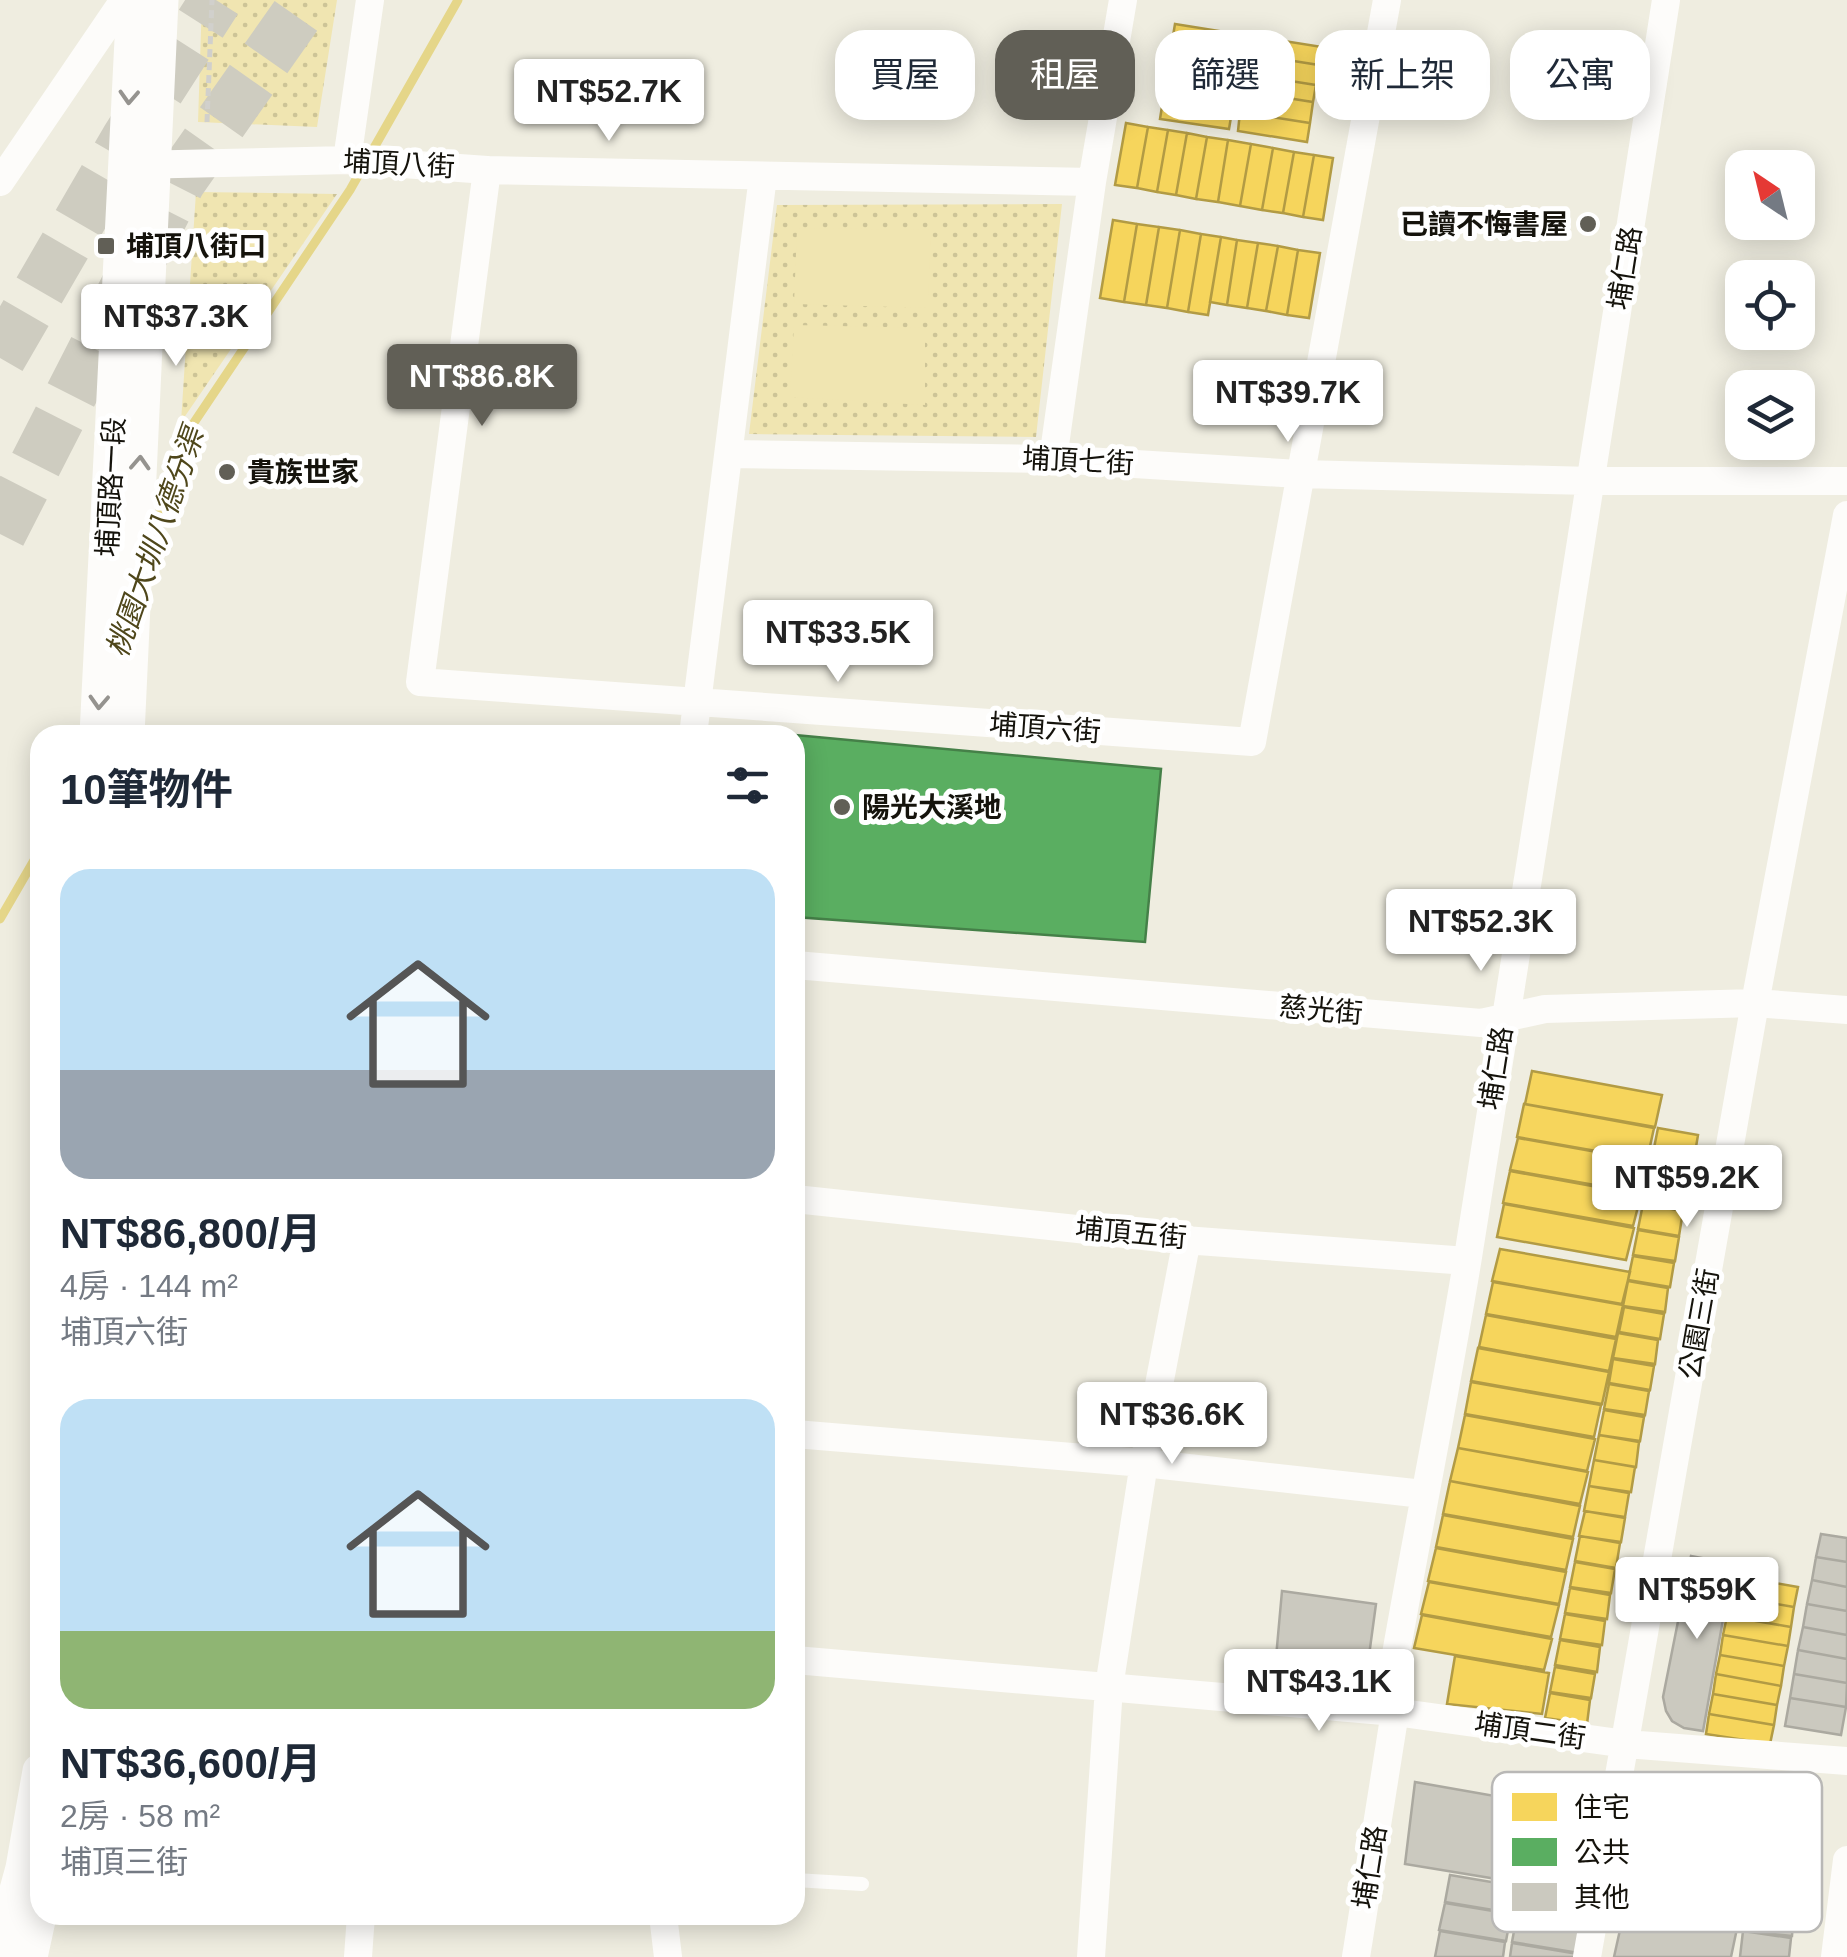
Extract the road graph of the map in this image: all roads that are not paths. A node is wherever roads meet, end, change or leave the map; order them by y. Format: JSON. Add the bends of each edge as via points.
{"nodes":[{"id":1,"x":124,"y":0,"type":"edge"},
{"id":2,"x":134,"y":0,"type":"edge"},
{"id":3,"x":161,"y":0,"type":"edge"},
{"id":4,"x":370,"y":0,"type":"edge"},
{"id":5,"x":1123,"y":0,"type":"edge"},
{"id":6,"x":1387,"y":0,"type":"edge"},
{"id":7,"x":1666,"y":0,"type":"edge"},
{"id":8,"x":347,"y":160,"type":"junction"},
{"id":9,"x":140,"y":165,"type":"junction"},
{"id":10,"x":486,"y":170,"type":"junction"},
{"id":11,"x":763,"y":176,"type":"junction"},
{"id":12,"x":0,"y":182,"type":"edge"},
{"id":13,"x":1092,"y":182,"type":"junction"},
{"id":14,"x":729,"y":454,"type":"junction"},
{"id":15,"x":1053,"y":459,"type":"junction"},
{"id":16,"x":1300,"y":474,"type":"junction"},
{"id":17,"x":1847,"y":480,"type":"edge"},
{"id":18,"x":1592,"y":481,"type":"junction"},
{"id":19,"x":1847,"y":515,"type":"edge"},
{"id":20,"x":697,"y":704,"type":"junction"},
{"id":21,"x":98,"y":725,"type":"edge"},
{"id":22,"x":127,"y":725,"type":"edge"},
{"id":23,"x":694,"y":725,"type":"edge"},
{"id":24,"x":805,"y":967,"type":"edge"},
{"id":25,"x":1755,"y":1003,"type":"junction"},
{"id":26,"x":1847,"y":1010,"type":"edge"},
{"id":27,"x":1504,"y":1016,"type":"junction"},
{"id":28,"x":805,"y":1200,"type":"edge"},
{"id":29,"x":1187,"y":1238,"type":"junction"},
{"id":30,"x":1467,"y":1261,"type":"junction"},
{"id":31,"x":805,"y":1435,"type":"edge"},
{"id":32,"x":1144,"y":1463,"type":"junction"},
{"id":33,"x":1424,"y":1494,"type":"junction"},
{"id":34,"x":805,"y":1661,"type":"edge"},
{"id":35,"x":1109,"y":1687,"type":"junction"},
{"id":36,"x":1395,"y":1712,"type":"junction"},
{"id":37,"x":1626,"y":1744,"type":"junction"},
{"id":38,"x":1847,"y":1761,"type":"edge"},
{"id":39,"x":1621,"y":1772,"type":"edge"},
{"id":40,"x":30,"y":1828,"type":"edge"},
{"id":41,"x":1847,"y":1860,"type":"edge"},
{"id":42,"x":805,"y":1881,"type":"edge"},
{"id":43,"x":862,"y":1884,"type":"dead end"},
{"id":44,"x":37,"y":1925,"type":"edge"},
{"id":45,"x":360,"y":1925,"type":"edge"},
{"id":46,"x":664,"y":1925,"type":"edge"},
{"id":47,"x":1592,"y":1932,"type":"edge"},
{"id":48,"x":0,"y":1952,"type":"edge"},
{"id":49,"x":30,"y":1957,"type":"edge"},
{"id":50,"x":358,"y":1957,"type":"edge"},
{"id":51,"x":668,"y":1957,"type":"edge"},
{"id":52,"x":1091,"y":1957,"type":"edge"},
{"id":53,"x":1356,"y":1957,"type":"edge"},
{"id":54,"x":1587,"y":1957,"type":"edge"},
{"id":55,"x":1835,"y":1957,"type":"edge"}],
"edges":[{"from":1,"to":12,"type":"street"},
{"from":2,"to":9,"type":"street","name":"埔頂路一段","one_way":true},
{"from":3,"to":9,"type":"street","name":"埔頂路一段"},
{"from":4,"to":8,"type":"street"},
{"from":5,"to":13,"type":"street"},
{"from":6,"to":16,"type":"street","name":"埔頂六街"},
{"from":7,"to":18,"type":"street","name":"埔仁路"},
{"from":8,"to":9,"type":"street","name":"埔頂八街"},
{"from":8,"to":10,"type":"street","name":"埔頂八街"},
{"from":9,"to":21,"type":"street","name":"埔頂路一段","one_way":true},
{"from":22,"to":9,"type":"street","name":"埔頂路一段","one_way":true},
{"from":10,"to":11,"type":"street","name":"埔頂八街"},
{"from":10,"to":20,"type":"street","name":"埔頂六街","via":[[420,682]]},
{"from":11,"to":13,"type":"street","name":"埔頂八街"},
{"from":11,"to":14,"type":"street"},
{"from":13,"to":15,"type":"street"},
{"from":14,"to":15,"type":"street","name":"埔頂七街"},
{"from":14,"to":20,"type":"street"},
{"from":15,"to":16,"type":"street","name":"埔頂七街"},
{"from":16,"to":18,"type":"street","name":"埔頂七街"},
{"from":16,"to":20,"type":"street","name":"埔頂六街","via":[[1252,742]]},
{"from":17,"to":18,"type":"street","name":"埔頂七街"},
{"from":18,"to":27,"type":"street","name":"埔仁路"},
{"from":19,"to":25,"type":"street","name":"公園三街"},
{"from":20,"to":23,"type":"street"},
{"from":24,"to":27,"type":"street","name":"慈光街","via":[[1480,1023]]},
{"from":25,"to":26,"type":"street","name":"慈光街"},
{"from":25,"to":27,"type":"street","name":"慈光街"},
{"from":25,"to":37,"type":"street","name":"公園三街"},
{"from":27,"to":30,"type":"street","name":"埔仁路"},
{"from":28,"to":29,"type":"street","name":"埔頂五街"},
{"from":29,"to":30,"type":"street","name":"埔頂五街"},
{"from":29,"to":32,"type":"street"},
{"from":30,"to":33,"type":"street","name":"埔仁路"},
{"from":31,"to":32,"type":"street"},
{"from":32,"to":33,"type":"street"},
{"from":32,"to":35,"type":"street"},
{"from":33,"to":36,"type":"street","name":"埔仁路","via":[[1392,1677]]},
{"from":34,"to":35,"type":"street","name":"埔頂二街"},
{"from":35,"to":36,"type":"street","name":"埔頂二街"},
{"from":35,"to":52,"type":"street"},
{"from":36,"to":37,"type":"street","name":"埔頂二街"},
{"from":36,"to":53,"type":"street","name":"埔仁路"},
{"from":37,"to":38,"type":"street","name":"埔頂二街"},
{"from":37,"to":39,"type":"street","name":"公園三街"},
{"from":40,"to":48,"type":"street"},
{"from":41,"to":55,"type":"street"},
{"from":42,"to":43,"type":"lane"},
{"from":44,"to":49,"type":"street"},
{"from":45,"to":50,"type":"street"},
{"from":46,"to":51,"type":"street"},
{"from":47,"to":54,"type":"street","name":"公園三街"}]}
